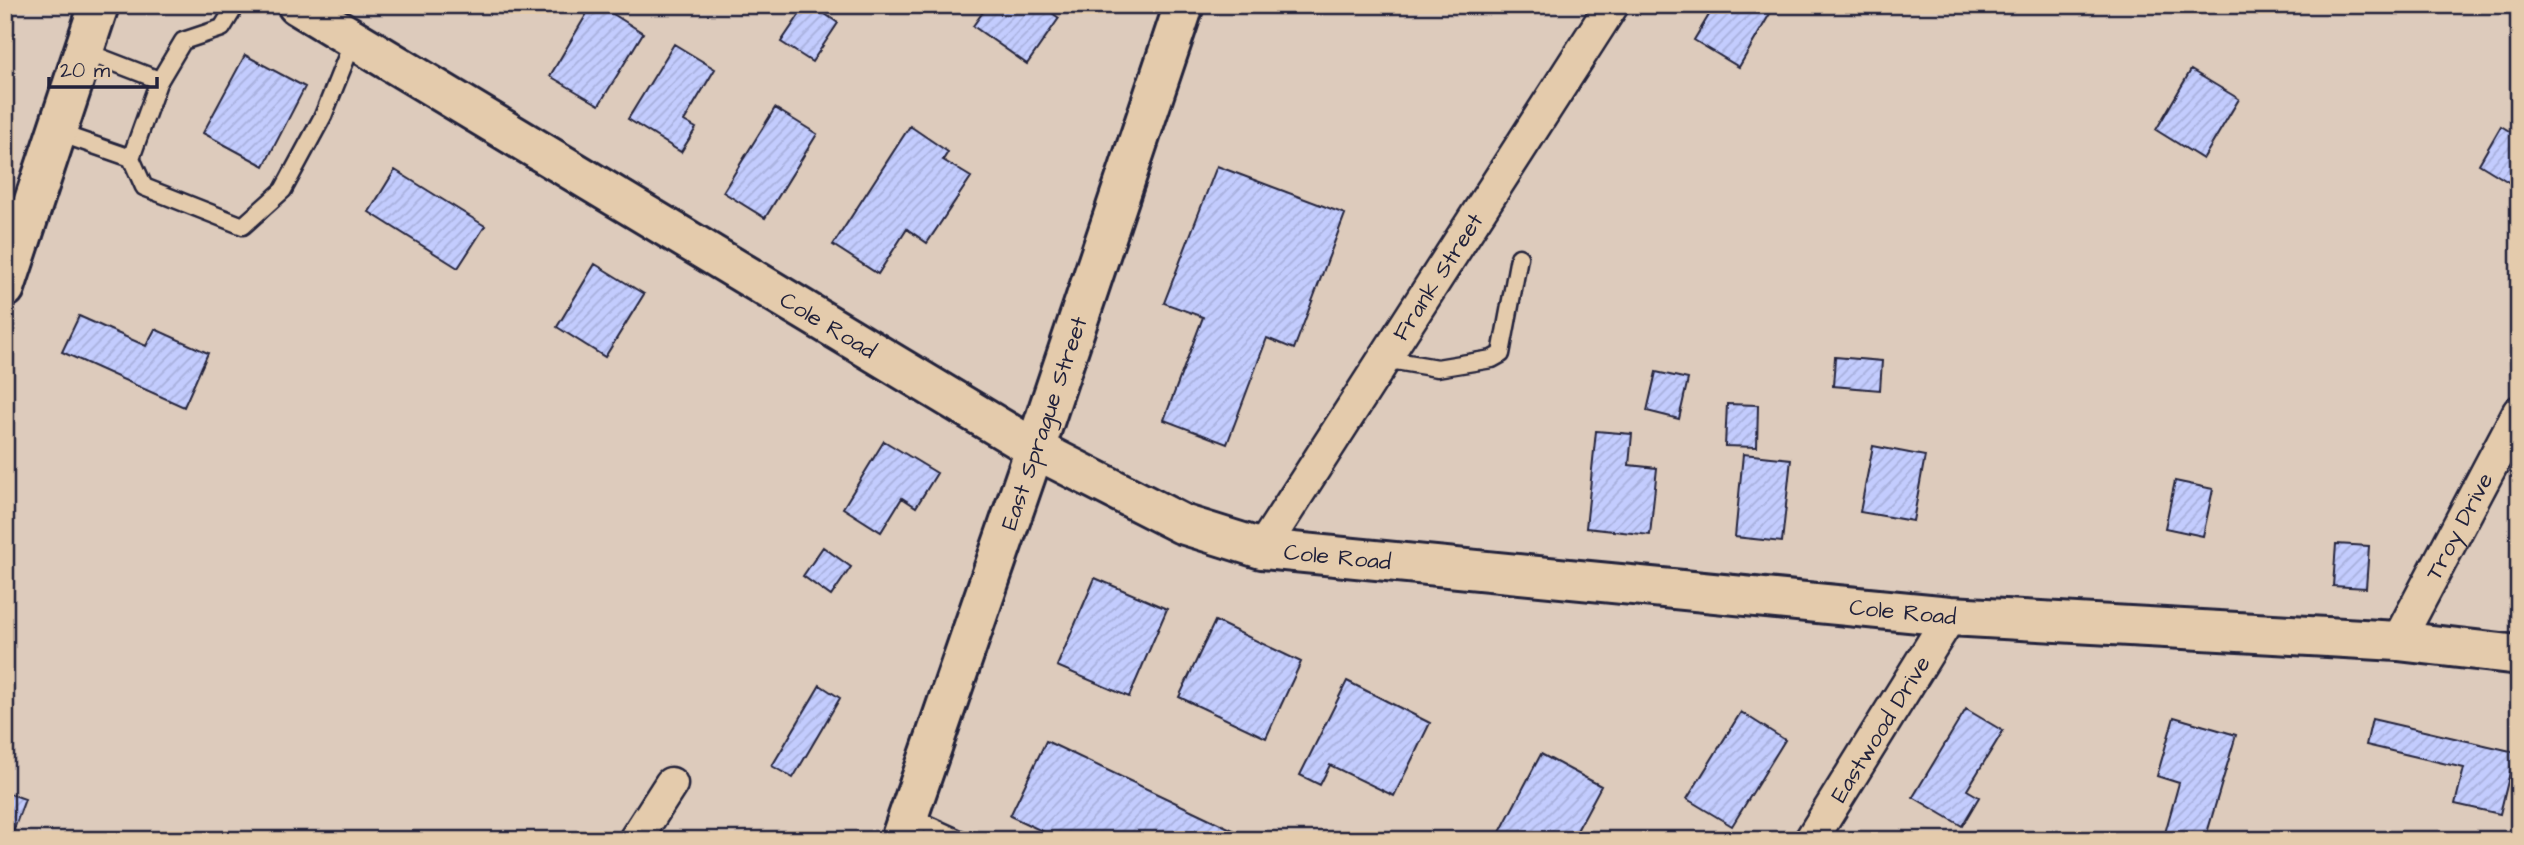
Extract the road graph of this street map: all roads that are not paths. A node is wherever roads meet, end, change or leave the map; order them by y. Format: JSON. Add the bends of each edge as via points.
{"nodes":[{"id":1,"x":99,"y":5,"type":"edge"},
{"id":2,"x":236,"y":5,"type":"edge"},
{"id":3,"x":297,"y":5,"type":"edge"},
{"id":4,"x":1184,"y":5,"type":"edge"},
{"id":5,"x":1612,"y":5,"type":"edge"},
{"id":6,"x":354,"y":39,"type":"junction"},
{"id":7,"x":84,"y":51,"type":"junction"},
{"id":8,"x":158,"y":83,"type":"junction"},
{"id":9,"x":56,"y":132,"type":"junction"},
{"id":10,"x":131,"y":159,"type":"junction"},
{"id":11,"x":1518,"y":257,"type":"dead end"},
{"id":12,"x":5,"y":289,"type":"edge"},
{"id":13,"x":1384,"y":359,"type":"junction"},
{"id":14,"x":2519,"y":412,"type":"edge"},
{"id":15,"x":1035,"y":449,"type":"junction"},
{"id":16,"x":1262,"y":549,"type":"junction"},
{"id":17,"x":1950,"y":616,"type":"junction"},
{"id":18,"x":2398,"y":641,"type":"junction"},
{"id":19,"x":2519,"y":655,"type":"edge"},
{"id":20,"x":671,"y":784,"type":"dead end"},
{"id":21,"x":905,"y":828,"type":"edge"},
{"id":22,"x":635,"y":840,"type":"edge"},
{"id":23,"x":962,"y":840,"type":"edge"},
{"id":24,"x":1811,"y":840,"type":"edge"}],
"edges":[{"from":1,"to":7,"type":"street"},
{"from":2,"to":8,"type":"lane","via":[[222,28],[183,41]]},
{"from":3,"to":6,"type":"street","name":"Cole Road"},
{"from":4,"to":15,"type":"street","name":"East Sprague Street"},
{"from":5,"to":13,"type":"street","name":"Frank Street"},
{"from":6,"to":10,"type":"lane","via":[[323,116],[283,190],[243,226],[144,187]]},
{"from":6,"to":15,"type":"street","name":"Cole Road"},
{"from":7,"to":8,"type":"lane"},
{"from":7,"to":9,"type":"street"},
{"from":8,"to":10,"type":"lane"},
{"from":9,"to":10,"type":"lane"},
{"from":9,"to":12,"type":"street"},
{"from":11,"to":13,"type":"lane","via":[[1501,354],[1437,368]]},
{"from":13,"to":16,"type":"street","name":"Frank Street"},
{"from":14,"to":18,"type":"street","name":"Troy Drive"},
{"from":15,"to":16,"type":"street","name":"Cole Road","via":[[1182,524]]},
{"from":15,"to":21,"type":"street","name":"East Sprague Street"},
{"from":16,"to":17,"type":"street","name":"Cole Road"},
{"from":17,"to":18,"type":"street","name":"Cole Road"},
{"from":17,"to":24,"type":"street","name":"Eastwood Drive"},
{"from":18,"to":19,"type":"street","name":"Cole Road"},
{"from":20,"to":22,"type":"street"},
{"from":21,"to":23,"type":"lane"}]}
